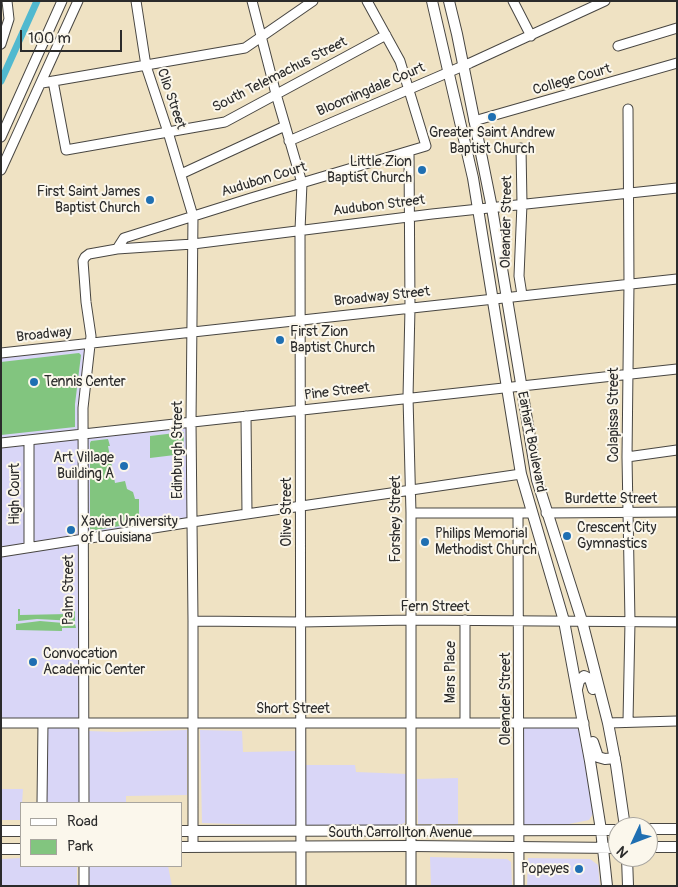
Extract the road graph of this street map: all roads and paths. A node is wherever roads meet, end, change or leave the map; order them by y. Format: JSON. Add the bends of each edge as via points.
{"nodes":[{"id":1,"x":7,"y":1,"type":"edge"},
{"id":2,"x":78,"y":1,"type":"edge"},
{"id":3,"x":136,"y":1,"type":"edge"},
{"id":4,"x":252,"y":1,"type":"edge"},
{"id":5,"x":313,"y":1,"type":"edge"},
{"id":6,"x":367,"y":1,"type":"edge"},
{"id":7,"x":432,"y":1,"type":"edge"},
{"id":8,"x":449,"y":1,"type":"edge"},
{"id":9,"x":513,"y":1,"type":"edge"},
{"id":10,"x":605,"y":1,"type":"edge"},
{"id":11,"x":60,"y":5,"type":"edge"},
{"id":12,"x":72,"y":15,"type":"junction"},
{"id":13,"x":677,"y":28,"type":"edge"},
{"id":14,"x":386,"y":36,"type":"junction"},
{"id":15,"x":531,"y":36,"type":"junction"},
{"id":16,"x":262,"y":37,"type":"junction"},
{"id":17,"x":1,"y":44,"type":"edge"},
{"id":18,"x":618,"y":46,"type":"dead end"},
{"id":19,"x":677,"y":63,"type":"edge"},
{"id":20,"x":146,"y":66,"type":"junction"},
{"id":21,"x":464,"y":66,"type":"junction"},
{"id":22,"x":449,"y":72,"type":"junction"},
{"id":23,"x":53,"y":81,"type":"junction"},
{"id":24,"x":42,"y":83,"type":"junction"},
{"id":25,"x":409,"y":89,"type":"junction"},
{"id":26,"x":276,"y":94,"type":"junction"},
{"id":27,"x":628,"y":109,"type":"dead end"},
{"id":28,"x":474,"y":121,"type":"junction"},
{"id":29,"x":285,"y":126,"type":"junction"},
{"id":30,"x":168,"y":132,"type":"junction"},
{"id":31,"x":2,"y":135,"type":"edge"},
{"id":32,"x":15,"y":139,"type":"junction"},
{"id":33,"x":289,"y":141,"type":"junction"},
{"id":34,"x":521,"y":148,"type":"dead end"},
{"id":35,"x":409,"y":153,"type":"junction"},
{"id":36,"x":1,"y":170,"type":"edge"},
{"id":37,"x":181,"y":174,"type":"junction"},
{"id":38,"x":302,"y":183,"type":"junction"},
{"id":39,"x":677,"y":188,"type":"edge"},
{"id":40,"x":628,"y":194,"type":"junction"},
{"id":41,"x":522,"y":204,"type":"junction"},
{"id":42,"x":492,"y":208,"type":"junction"},
{"id":43,"x":478,"y":209,"type":"junction"},
{"id":44,"x":194,"y":216,"type":"junction"},
{"id":45,"x":409,"y":217,"type":"junction"},
{"id":46,"x":300,"y":230,"type":"junction"},
{"id":47,"x":193,"y":244,"type":"junction"},
{"id":48,"x":117,"y":250,"type":"junction"},
{"id":49,"x":85,"y":257,"type":"joint"},
{"id":50,"x":677,"y":279,"type":"edge"},
{"id":51,"x":629,"y":284,"type":"junction"},
{"id":52,"x":522,"y":296,"type":"junction"},
{"id":53,"x":507,"y":298,"type":"junction"},
{"id":54,"x":494,"y":299,"type":"junction"},
{"id":55,"x":410,"y":308,"type":"junction"},
{"id":56,"x":301,"y":320,"type":"junction"},
{"id":57,"x":192,"y":333,"type":"junction"},
{"id":58,"x":90,"y":344,"type":"junction"},
{"id":59,"x":1,"y":353,"type":"edge"},
{"id":60,"x":677,"y":369,"type":"edge"},
{"id":61,"x":628,"y":375,"type":"junction"},
{"id":62,"x":520,"y":387,"type":"junction"},
{"id":63,"x":507,"y":388,"type":"junction"},
{"id":64,"x":408,"y":397,"type":"junction"},
{"id":65,"x":301,"y":411,"type":"junction"},
{"id":66,"x":246,"y":416,"type":"junction"},
{"id":67,"x":191,"y":422,"type":"junction"},
{"id":68,"x":84,"y":433,"type":"junction"},
{"id":69,"x":29,"y":440,"type":"junction"},
{"id":70,"x":1,"y":443,"type":"edge"},
{"id":71,"x":677,"y":450,"type":"edge"},
{"id":72,"x":627,"y":457,"type":"junction"},
{"id":73,"x":521,"y":474,"type":"junction"},
{"id":74,"x":410,"y":489,"type":"junction"},
{"id":75,"x":301,"y":506,"type":"junction"},
{"id":76,"x":628,"y":512,"type":"junction"},
{"id":77,"x":677,"y":512,"type":"edge"},
{"id":78,"x":411,"y":513,"type":"junction"},
{"id":79,"x":518,"y":513,"type":"junction"},
{"id":80,"x":531,"y":513,"type":"junction"},
{"id":81,"x":546,"y":513,"type":"junction"},
{"id":82,"x":246,"y":514,"type":"junction"},
{"id":83,"x":192,"y":522,"type":"junction"},
{"id":84,"x":83,"y":539,"type":"junction"},
{"id":85,"x":29,"y":547,"type":"junction"},
{"id":86,"x":1,"y":552,"type":"edge"},
{"id":87,"x":410,"y":620,"type":"junction"},
{"id":88,"x":465,"y":620,"type":"junction"},
{"id":89,"x":194,"y":621,"type":"junction"},
{"id":90,"x":520,"y":621,"type":"junction"},
{"id":91,"x":564,"y":621,"type":"junction"},
{"id":92,"x":582,"y":621,"type":"junction"},
{"id":93,"x":301,"y":622,"type":"junction"},
{"id":94,"x":630,"y":622,"type":"junction"},
{"id":95,"x":677,"y":622,"type":"edge"},
{"id":96,"x":577,"y":690,"type":"junction"},
{"id":97,"x":605,"y":712,"type":"junction"},
{"id":98,"x":677,"y":721,"type":"edge"},
{"id":99,"x":411,"y":722,"type":"junction"},
{"id":100,"x":628,"y":722,"type":"junction"},
{"id":101,"x":1,"y":723,"type":"edge"},
{"id":102,"x":43,"y":723,"type":"junction"},
{"id":103,"x":193,"y":723,"type":"junction"},
{"id":104,"x":300,"y":723,"type":"junction"},
{"id":105,"x":465,"y":723,"type":"junction"},
{"id":106,"x":519,"y":723,"type":"junction"},
{"id":107,"x":584,"y":723,"type":"junction"},
{"id":108,"x":608,"y":723,"type":"junction"},
{"id":109,"x":83,"y":724,"type":"junction"},
{"id":110,"x":615,"y":758,"type":"junction"},
{"id":111,"x":42,"y":802,"type":"edge"},
{"id":112,"x":84,"y":802,"type":"edge"},
{"id":113,"x":624,"y":817,"type":"edge"},
{"id":114,"x":658,"y":829,"type":"edge"},
{"id":115,"x":677,"y":829,"type":"edge"},
{"id":116,"x":193,"y":830,"type":"junction"},
{"id":117,"x":410,"y":830,"type":"junction"},
{"id":118,"x":520,"y":830,"type":"junction"},
{"id":119,"x":601,"y":830,"type":"junction"},
{"id":120,"x":608,"y":830,"type":"edge"},
{"id":121,"x":1,"y":831,"type":"edge"},
{"id":122,"x":20,"y":831,"type":"edge"},
{"id":123,"x":182,"y":831,"type":"edge"},
{"id":124,"x":301,"y":832,"type":"junction"},
{"id":125,"x":193,"y":846,"type":"junction"},
{"id":126,"x":300,"y":846,"type":"junction"},
{"id":127,"x":411,"y":846,"type":"junction"},
{"id":128,"x":677,"y":846,"type":"edge"},
{"id":129,"x":182,"y":847,"type":"edge"},
{"id":130,"x":658,"y":847,"type":"edge"},
{"id":131,"x":520,"y":848,"type":"junction"},
{"id":132,"x":603,"y":848,"type":"junction"},
{"id":133,"x":608,"y":848,"type":"edge"},
{"id":134,"x":1,"y":849,"type":"edge"},
{"id":135,"x":20,"y":849,"type":"edge"},
{"id":136,"x":84,"y":867,"type":"edge"},
{"id":137,"x":627,"y":867,"type":"edge"},
{"id":138,"x":84,"y":886,"type":"edge"},
{"id":139,"x":301,"y":886,"type":"edge"},
{"id":140,"x":411,"y":886,"type":"edge"},
{"id":141,"x":519,"y":886,"type":"edge"},
{"id":142,"x":607,"y":886,"type":"edge"},
{"id":143,"x":628,"y":886,"type":"edge"}],
"edges":[{"from":1,"to":17,"type":"street","via":[[9,19]]},
{"from":2,"to":12,"type":"street"},
{"from":3,"to":20,"type":"street","name":"Clio Street"},
{"from":4,"to":16,"type":"street","name":"Olive Street"},
{"from":5,"to":16,"type":"street"},
{"from":6,"to":14,"type":"street"},
{"from":7,"to":22,"type":"main road","name":"Earhart Boulevard"},
{"from":8,"to":21,"type":"main road","name":"Earhart Boulevard"},
{"from":9,"to":15,"type":"street"},
{"from":10,"to":15,"type":"street","name":"Bloomingdale Court"},
{"from":11,"to":12,"type":"street"},
{"from":11,"to":31,"type":"street"},
{"from":12,"to":24,"type":"street"},
{"from":13,"to":18,"type":"street"},
{"from":14,"to":25,"type":"street","via":[[400,61]]},
{"from":14,"to":26,"type":"street","name":"South Telemachus Street"},
{"from":15,"to":21,"type":"street","name":"Bloomingdale Court"},
{"from":16,"to":20,"type":"street","via":[[245,48]]},
{"from":16,"to":26,"type":"street","name":"Olive Street"},
{"from":19,"to":28,"type":"street","name":"College Court"},
{"from":20,"to":23,"type":"street"},
{"from":20,"to":30,"type":"street","name":"Clio Street"},
{"from":21,"to":22,"type":"street","name":"Bloomingdale Court"},
{"from":21,"to":28,"type":"main road","name":"Earhart Boulevard"},
{"from":22,"to":25,"type":"street","name":"Bloomingdale Court"},
{"from":22,"to":43,"type":"main road","name":"Earhart Boulevard"},
{"from":23,"to":24,"type":"street"},
{"from":23,"to":30,"type":"street","name":"South Telemachus Street","via":[[66,150]]},
{"from":24,"to":32,"type":"street"},
{"from":25,"to":33,"type":"street","name":"Bloomingdale Court"},
{"from":25,"to":35,"type":"street","name":"Audubon Court","via":[[426,146]]},
{"from":26,"to":29,"type":"street","name":"Olive Street"},
{"from":26,"to":30,"type":"street","name":"South Telemachus Street","via":[[225,122]]},
{"from":27,"to":40,"type":"street","name":"Colapissa Street"},
{"from":28,"to":42,"type":"main road","name":"Earhart Boulevard"},
{"from":29,"to":33,"type":"street","name":"Olive Street"},
{"from":29,"to":37,"type":"street"},
{"from":30,"to":37,"type":"street","name":"Clio Street"},
{"from":31,"to":32,"type":"street"},
{"from":32,"to":36,"type":"street"},
{"from":33,"to":38,"type":"street","name":"Olive Street"},
{"from":34,"to":41,"type":"street","name":"Oleander Street"},
{"from":35,"to":38,"type":"street","name":"Audubon Court"},
{"from":35,"to":45,"type":"street","name":"Forshey Street"},
{"from":37,"to":44,"type":"street","name":"Edinburgh Street"},
{"from":38,"to":44,"type":"street","name":"Audubon Court"},
{"from":38,"to":46,"type":"street","name":"Olive Street"},
{"from":39,"to":40,"type":"street","name":"Audubon Street"},
{"from":40,"to":41,"type":"street","name":"Audubon Street"},
{"from":40,"to":51,"type":"street","name":"Colapissa Street"},
{"from":41,"to":42,"type":"street","name":"Audubon Street"},
{"from":41,"to":52,"type":"street","name":"Oleander Street","via":[[519,260]]},
{"from":42,"to":43,"type":"street","name":"Audubon Street"},
{"from":42,"to":53,"type":"main road","name":"Earhart Boulevard"},
{"from":43,"to":45,"type":"street","name":"Audubon Street"},
{"from":43,"to":54,"type":"main road","name":"Earhart Boulevard"},
{"from":44,"to":47,"type":"street","name":"Edinburgh Street"},
{"from":44,"to":48,"type":"street","name":"Audubon Court","via":[[124,238]]},
{"from":45,"to":46,"type":"street","name":"Audubon Street"},
{"from":45,"to":55,"type":"street","name":"Forshey Street"},
{"from":46,"to":47,"type":"street","name":"Audubon Street"},
{"from":46,"to":56,"type":"street","name":"Olive Street"},
{"from":47,"to":48,"type":"street","name":"Audubon Street"},
{"from":47,"to":57,"type":"street","name":"Edinburgh Street"},
{"from":48,"to":49,"type":"street","name":"Audubon Street"},
{"from":49,"to":58,"type":"street","name":"Palm Street"},
{"from":50,"to":51,"type":"street","name":"Broadway Street"},
{"from":51,"to":52,"type":"street","name":"Broadway Street"},
{"from":51,"to":61,"type":"street","name":"Colapissa Street"},
{"from":52,"to":53,"type":"street","name":"Broadway Street"},
{"from":53,"to":54,"type":"street","name":"Broadway Street"},
{"from":53,"to":62,"type":"main road","name":"Earhart Boulevard"},
{"from":54,"to":55,"type":"street","name":"Broadway Street"},
{"from":54,"to":63,"type":"main road","name":"Earhart Boulevard"},
{"from":55,"to":56,"type":"street","name":"Broadway Street"},
{"from":55,"to":64,"type":"street","name":"Forshey Street"},
{"from":56,"to":57,"type":"street","name":"Broadway Street"},
{"from":56,"to":65,"type":"street","name":"Olive Street"},
{"from":57,"to":58,"type":"street","name":"Broadway Street"},
{"from":57,"to":67,"type":"street","name":"Edinburgh Street"},
{"from":58,"to":59,"type":"street","name":"Broadway"},
{"from":58,"to":68,"type":"street","name":"Palm Street","via":[[83,408]]},
{"from":60,"to":61,"type":"street","name":"Pine Street"},
{"from":61,"to":62,"type":"street","name":"Pine Street"},
{"from":61,"to":72,"type":"street","name":"Colapissa Street"},
{"from":62,"to":63,"type":"street","name":"Pine Street"},
{"from":62,"to":81,"type":"main road","name":"Earhart Boulevard","via":[[536,480]]},
{"from":63,"to":64,"type":"street","name":"Pine Street"},
{"from":63,"to":73,"type":"main road","name":"Earhart Boulevard"},
{"from":64,"to":65,"type":"street","name":"Pine Street"},
{"from":64,"to":74,"type":"street","name":"Forshey Street"},
{"from":65,"to":66,"type":"street","name":"Pine Street"},
{"from":65,"to":75,"type":"street","name":"Olive Street"},
{"from":66,"to":67,"type":"street","name":"Pine Street"},
{"from":66,"to":82,"type":"street"},
{"from":67,"to":68,"type":"street","name":"Pine Street"},
{"from":67,"to":83,"type":"street","name":"Edinburgh Street"},
{"from":68,"to":69,"type":"street","name":"Pine Street"},
{"from":68,"to":84,"type":"street","name":"Palm Street"},
{"from":69,"to":70,"type":"street","name":"Pine Street"},
{"from":69,"to":85,"type":"street","name":"High Court"},
{"from":71,"to":72,"type":"street"},
{"from":72,"to":76,"type":"street","name":"Colapissa Street"},
{"from":73,"to":74,"type":"street"},
{"from":73,"to":80,"type":"main road","name":"Earhart Boulevard"},
{"from":74,"to":75,"type":"street"},
{"from":74,"to":78,"type":"street","name":"Forshey Street"},
{"from":75,"to":82,"type":"street"},
{"from":75,"to":93,"type":"street","name":"Olive Street"},
{"from":76,"to":77,"type":"street","name":"Burdette Street"},
{"from":76,"to":81,"type":"street","name":"Burdette Street"},
{"from":76,"to":94,"type":"street","name":"Colapissa Street"},
{"from":78,"to":79,"type":"street"},
{"from":78,"to":87,"type":"street","name":"Forshey Street"},
{"from":79,"to":80,"type":"street"},
{"from":79,"to":90,"type":"street","name":"Oleander Street"},
{"from":80,"to":91,"type":"main road","name":"Earhart Boulevard"},
{"from":81,"to":92,"type":"main road","name":"Earhart Boulevard"},
{"from":82,"to":83,"type":"street"},
{"from":83,"to":84,"type":"street"},
{"from":83,"to":89,"type":"street","name":"Edinburgh Street"},
{"from":84,"to":85,"type":"street"},
{"from":84,"to":109,"type":"street","name":"Palm Street"},
{"from":85,"to":86,"type":"street"},
{"from":87,"to":88,"type":"street","name":"Fern Street"},
{"from":87,"to":93,"type":"street","name":"Fern Street"},
{"from":87,"to":99,"type":"street","name":"Forshey Street"},
{"from":88,"to":90,"type":"street","name":"Fern Street"},
{"from":88,"to":105,"type":"street","name":"Mars Place"},
{"from":89,"to":93,"type":"street","name":"Fern Street"},
{"from":89,"to":103,"type":"street","name":"Edinburgh Street"},
{"from":90,"to":91,"type":"street","name":"Fern Street"},
{"from":90,"to":106,"type":"street","name":"Oleander Street"},
{"from":91,"to":92,"type":"street","name":"Fern Street"},
{"from":91,"to":96,"type":"main road","name":"Earhart Boulevard"},
{"from":92,"to":94,"type":"street","name":"Fern Street"},
{"from":92,"to":97,"type":"main road","name":"Earhart Boulevard"},
{"from":93,"to":104,"type":"street","name":"Olive Street"},
{"from":94,"to":95,"type":"street","name":"Fern Street"},
{"from":94,"to":100,"type":"street","name":"Colapissa Street"},
{"from":96,"to":97,"type":"main road","via":[[581,678],[590,678]]},
{"from":96,"to":107,"type":"main road","name":"Earhart Boulevard"},
{"from":97,"to":108,"type":"main road","name":"Earhart Boulevard"},
{"from":98,"to":100,"type":"street"},
{"from":99,"to":104,"type":"street","name":"Short Street"},
{"from":99,"to":105,"type":"street","name":"Short Street"},
{"from":99,"to":117,"type":"street","name":"Forshey Street"},
{"from":100,"to":108,"type":"street"},
{"from":101,"to":102,"type":"street","name":"Short Street"},
{"from":102,"to":109,"type":"street","name":"Short Street"},
{"from":102,"to":111,"type":"street"},
{"from":103,"to":104,"type":"street","name":"Short Street"},
{"from":103,"to":109,"type":"street","name":"Short Street"},
{"from":103,"to":116,"type":"street","name":"Edinburgh Street"},
{"from":104,"to":124,"type":"street","name":"Olive Street"},
{"from":105,"to":106,"type":"street","name":"Short Street"},
{"from":106,"to":107,"type":"street","name":"Short Street"},
{"from":106,"to":118,"type":"street","name":"Oleander Street"},
{"from":107,"to":110,"type":"main road","via":[[598,757]]},
{"from":107,"to":119,"type":"main road","name":"Earhart Boulevard"},
{"from":108,"to":110,"type":"main road","name":"Earhart Boulevard"},
{"from":109,"to":112,"type":"street","name":"Palm Street"},
{"from":110,"to":113,"type":"main road","name":"Earhart Boulevard"},
{"from":114,"to":115,"type":"main road"},
{"from":116,"to":123,"type":"main road","name":"South Carrollton Avenue"},
{"from":116,"to":124,"type":"main road","name":"South Carrollton Avenue"},
{"from":116,"to":125,"type":"street","name":"Edinburgh Street"},
{"from":117,"to":118,"type":"main road","name":"South Carrollton Avenue"},
{"from":117,"to":124,"type":"main road","name":"South Carrollton Avenue"},
{"from":117,"to":127,"type":"street","name":"Forshey Street"},
{"from":118,"to":119,"type":"main road","name":"South Carrollton Avenue"},
{"from":118,"to":131,"type":"street","name":"Oleander Street"},
{"from":119,"to":120,"type":"main road","name":"South Carrollton Avenue"},
{"from":119,"to":132,"type":"main road","name":"Earhart Boulevard"},
{"from":121,"to":122,"type":"main road"},
{"from":124,"to":126,"type":"street","name":"Olive Street"},
{"from":125,"to":126,"type":"main road","name":"South Carrollton Avenue"},
{"from":125,"to":129,"type":"main road","name":"South Carrollton Avenue"},
{"from":126,"to":127,"type":"main road","name":"South Carrollton Avenue"},
{"from":126,"to":139,"type":"street","name":"Olive Street"},
{"from":127,"to":131,"type":"main road","name":"South Carrollton Avenue"},
{"from":127,"to":140,"type":"street","name":"Forshey Street"},
{"from":128,"to":130,"type":"main road"},
{"from":131,"to":132,"type":"main road","name":"South Carrollton Avenue"},
{"from":131,"to":141,"type":"street","name":"Oleander Street"},
{"from":132,"to":133,"type":"main road","name":"South Carrollton Avenue"},
{"from":132,"to":142,"type":"main road","name":"Earhart Boulevard"},
{"from":134,"to":135,"type":"main road"},
{"from":136,"to":138,"type":"street"},
{"from":137,"to":143,"type":"main road"}]}
